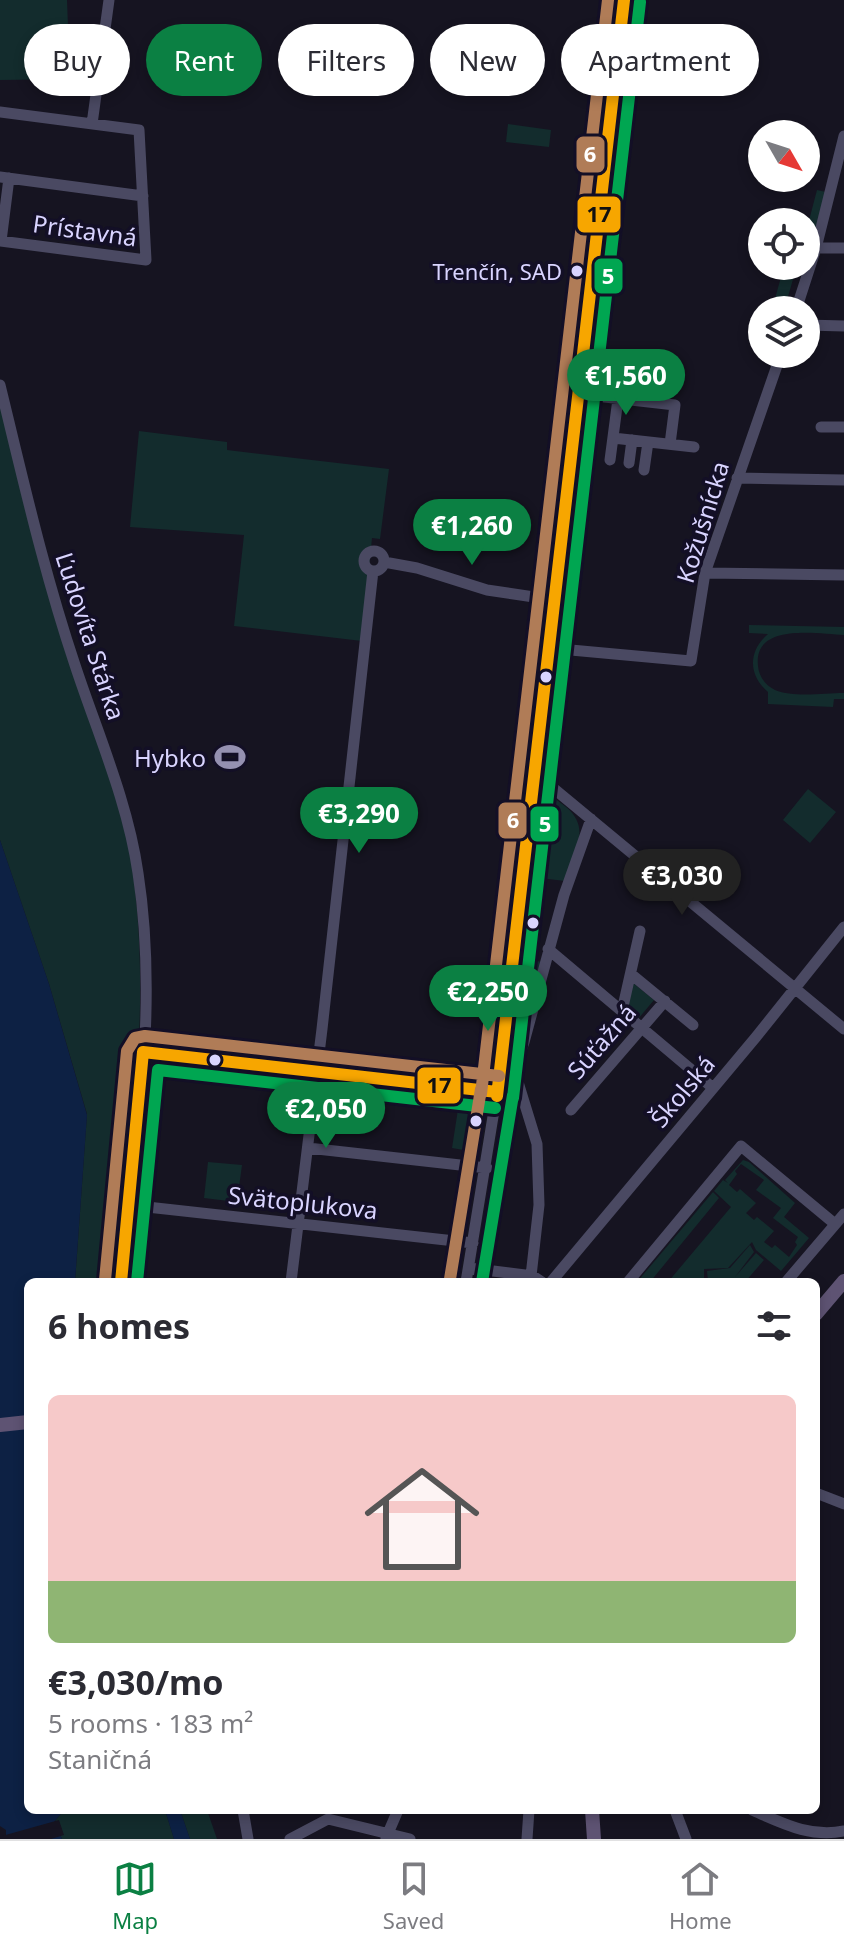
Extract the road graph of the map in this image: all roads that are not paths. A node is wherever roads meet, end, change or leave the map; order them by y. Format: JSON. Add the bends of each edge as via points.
{"nodes":[{"id":1,"x":109,"y":0,"type":"edge"},
{"id":2,"x":624,"y":0,"type":"edge"},
{"id":3,"x":0,"y":112,"type":"edge"},
{"id":4,"x":92,"y":124,"type":"junction"},
{"id":5,"x":844,"y":136,"type":"edge"},
{"id":6,"x":840,"y":168,"type":"edge"},
{"id":7,"x":5,"y":177,"type":"edge"},
{"id":8,"x":143,"y":196,"type":"junction"},
{"id":9,"x":820,"y":235,"type":"edge"},
{"id":10,"x":1,"y":241,"type":"edge"},
{"id":11,"x":820,"y":248,"type":"edge"},
{"id":12,"x":844,"y":248,"type":"edge"},
{"id":13,"x":820,"y":325,"type":"edge"},
{"id":14,"x":844,"y":326,"type":"edge"},
{"id":15,"x":582,"y":366,"type":"junction"},
{"id":16,"x":776,"y":368,"type":"edge"},
{"id":17,"x":637,"y":373,"type":"dead end"},
{"id":18,"x":0,"y":385,"type":"edge"},
{"id":19,"x":578,"y":394,"type":"junction"},
{"id":20,"x":618,"y":399,"type":"junction"},
{"id":21,"x":821,"y":427,"type":"dead end"},
{"id":22,"x":844,"y":427,"type":"edge"},
{"id":23,"x":613,"y":438,"type":"junction"},
{"id":24,"x":632,"y":440,"type":"junction"},
{"id":25,"x":648,"y":442,"type":"junction"},
{"id":26,"x":670,"y":444,"type":"junction"},
{"id":27,"x":694,"y":447,"type":"dead end"},
{"id":28,"x":610,"y":460,"type":"dead end"},
{"id":29,"x":629,"y":463,"type":"dead end"},
{"id":30,"x":644,"y":470,"type":"dead end"},
{"id":31,"x":737,"y":478,"type":"junction"},
{"id":32,"x":844,"y":480,"type":"edge"},
{"id":33,"x":384,"y":562,"type":"junction"},
{"id":34,"x":373,"y":571,"type":"junction"},
{"id":35,"x":705,"y":573,"type":"junction"},
{"id":36,"x":844,"y":575,"type":"edge"},
{"id":37,"x":554,"y":600,"type":"junction"},
{"id":38,"x":549,"y":648,"type":"junction"},
{"id":39,"x":535,"y":773,"type":"junction"},
{"id":40,"x":591,"y":819,"type":"junction"},
{"id":41,"x":844,"y":927,"type":"edge"},
{"id":42,"x":640,"y":931,"type":"dead end"},
{"id":43,"x":548,"y":949,"type":"junction"},
{"id":44,"x":631,"y":974,"type":"junction"},
{"id":45,"x":796,"y":988,"type":"junction"},
{"id":46,"x":665,"y":1001,"type":"junction"},
{"id":47,"x":622,"y":1011,"type":"junction"},
{"id":48,"x":693,"y":1025,"type":"dead end"},
{"id":49,"x":642,"y":1028,"type":"junction"},
{"id":50,"x":844,"y":1029,"type":"edge"},
{"id":51,"x":143,"y":1052,"type":"junction"},
{"id":52,"x":503,"y":1054,"type":"junction"},
{"id":53,"x":516,"y":1063,"type":"junction"},
{"id":54,"x":317,"y":1072,"type":"junction"},
{"id":55,"x":713,"y":1088,"type":"junction"},
{"id":56,"x":497,"y":1092,"type":"junction"},
{"id":57,"x":571,"y":1110,"type":"dead end"},
{"id":58,"x":308,"y":1148,"type":"junction"},
{"id":59,"x":487,"y":1168,"type":"junction"},
{"id":60,"x":129,"y":1205,"type":"junction"},
{"id":61,"x":844,"y":1214,"type":"edge"},
{"id":62,"x":299,"y":1224,"type":"junction"},
{"id":63,"x":835,"y":1224,"type":"junction"},
{"id":64,"x":473,"y":1243,"type":"junction"},
{"id":65,"x":469,"y":1268,"type":"junction"},
{"id":66,"x":531,"y":1276,"type":"junction"},
{"id":67,"x":121,"y":1278,"type":"edge"},
{"id":68,"x":292,"y":1278,"type":"edge"},
{"id":69,"x":467,"y":1278,"type":"edge"},
{"id":70,"x":535,"y":1278,"type":"edge"},
{"id":71,"x":554,"y":1278,"type":"edge"},
{"id":72,"x":631,"y":1278,"type":"edge"},
{"id":73,"x":789,"y":1278,"type":"edge"},
{"id":74,"x":844,"y":1281,"type":"edge"},
{"id":75,"x":820,"y":1309,"type":"edge"},
{"id":76,"x":24,"y":1422,"type":"edge"},
{"id":77,"x":0,"y":1425,"type":"edge"},
{"id":78,"x":820,"y":1495,"type":"edge"},
{"id":79,"x":844,"y":1504,"type":"edge"},
{"id":80,"x":244,"y":1814,"type":"edge"},
{"id":81,"x":396,"y":1814,"type":"edge"},
{"id":82,"x":529,"y":1814,"type":"edge"},
{"id":83,"x":592,"y":1814,"type":"edge"},
{"id":84,"x":677,"y":1814,"type":"edge"},
{"id":85,"x":764,"y":1814,"type":"edge"},
{"id":86,"x":844,"y":1831,"type":"edge"},
{"id":87,"x":387,"y":1836,"type":"edge"},
{"id":88,"x":248,"y":1839,"type":"edge"},
{"id":89,"x":290,"y":1839,"type":"edge"},
{"id":90,"x":410,"y":1839,"type":"edge"},
{"id":91,"x":527,"y":1839,"type":"edge"},
{"id":92,"x":594,"y":1839,"type":"edge"},
{"id":93,"x":686,"y":1839,"type":"edge"}],
"edges":[{"from":1,"to":4,"type":"street"},
{"from":2,"to":15,"type":"street"},
{"from":3,"to":4,"type":"street","name":"Prístavná"},
{"from":4,"to":8,"type":"street","name":"Prístavná","via":[[139,130]]},
{"from":5,"to":6,"type":"street"},
{"from":6,"to":9,"type":"street"},
{"from":7,"to":8,"type":"street","name":"Prístavná"},
{"from":7,"to":10,"type":"street","name":"Prístavná"},
{"from":8,"to":10,"type":"street","name":"Prístavná","via":[[146,260]]},
{"from":11,"to":12,"type":"street"},
{"from":13,"to":14,"type":"street"},
{"from":15,"to":17,"type":"street"},
{"from":15,"to":19,"type":"street"},
{"from":16,"to":31,"type":"street","name":"Kožušnícka"},
{"from":18,"to":51,"type":"street","name":"Ľudovíta Stárka","via":[[52,594],[113,772],[138,868],[145,937]]},
{"from":19,"to":20,"type":"street"},
{"from":19,"to":37,"type":"street"},
{"from":20,"to":23,"type":"street"},
{"from":20,"to":26,"type":"street","via":[[675,405]]},
{"from":21,"to":22,"type":"street"},
{"from":23,"to":24,"type":"street"},
{"from":23,"to":28,"type":"street"},
{"from":24,"to":25,"type":"street"},
{"from":24,"to":29,"type":"street"},
{"from":25,"to":26,"type":"street"},
{"from":25,"to":30,"type":"street"},
{"from":26,"to":27,"type":"street"},
{"from":31,"to":32,"type":"street"},
{"from":31,"to":35,"type":"street","name":"Kožušnícka"},
{"from":33,"to":34,"type":"street"},
{"from":33,"to":34,"type":"street","via":[[381,553],[369,552],[364,563]]},
{"from":33,"to":37,"type":"street","via":[[487,590]]},
{"from":34,"to":54,"type":"street"},
{"from":35,"to":36,"type":"street"},
{"from":35,"to":38,"type":"street","name":"Kožušnícka","via":[[691,661]]},
{"from":37,"to":38,"type":"street"},
{"from":38,"to":39,"type":"street"},
{"from":39,"to":40,"type":"street"},
{"from":39,"to":52,"type":"street"},
{"from":40,"to":43,"type":"street"},
{"from":40,"to":45,"type":"street"},
{"from":41,"to":45,"type":"street","name":"Školská"},
{"from":42,"to":44,"type":"street","name":"Súťažná"},
{"from":43,"to":47,"type":"street"},
{"from":43,"to":53,"type":"street"},
{"from":44,"to":46,"type":"street","name":"Súťažná"},
{"from":44,"to":47,"type":"street","name":"Súťažná"},
{"from":45,"to":50,"type":"street"},
{"from":45,"to":55,"type":"street","name":"Školská"},
{"from":46,"to":48,"type":"street","name":"Súťažná"},
{"from":46,"to":49,"type":"street","name":"Súťažná"},
{"from":47,"to":49,"type":"street"},
{"from":49,"to":55,"type":"street"},
{"from":49,"to":57,"type":"street","name":"Súťažná"},
{"from":51,"to":54,"type":"street"},
{"from":51,"to":60,"type":"street","name":"Ľudovíta Stárka"},
{"from":52,"to":53,"type":"street"},
{"from":52,"to":56,"type":"street"},
{"from":53,"to":66,"type":"street","via":[[537,1144],[539,1205]]},
{"from":54,"to":56,"type":"street"},
{"from":54,"to":58,"type":"street"},
{"from":55,"to":71,"type":"street","name":"Školská"},
{"from":56,"to":59,"type":"street"},
{"from":58,"to":59,"type":"street"},
{"from":58,"to":62,"type":"street"},
{"from":59,"to":64,"type":"street"},
{"from":60,"to":62,"type":"street","name":"Svätoplukova"},
{"from":60,"to":67,"type":"street","name":"Ľudovíta Stárka"},
{"from":61,"to":63,"type":"street"},
{"from":62,"to":64,"type":"street","name":"Svätoplukova"},
{"from":62,"to":68,"type":"street"},
{"from":63,"to":72,"type":"street","via":[[741,1146]]},
{"from":63,"to":73,"type":"street"},
{"from":64,"to":65,"type":"street"},
{"from":65,"to":66,"type":"street"},
{"from":65,"to":69,"type":"street"},
{"from":66,"to":70,"type":"street"},
{"from":74,"to":75,"type":"main road"},
{"from":76,"to":77,"type":"main road"},
{"from":78,"to":79,"type":"street"},
{"from":80,"to":88,"type":"street"},
{"from":81,"to":87,"type":"street"},
{"from":82,"to":91,"type":"street"},
{"from":83,"to":92,"type":"main road"},
{"from":84,"to":93,"type":"street"},
{"from":85,"to":86,"type":"street","via":[[800,1830]]},
{"from":87,"to":89,"type":"street","via":[[328,1819]]},
{"from":87,"to":90,"type":"street"}]}
